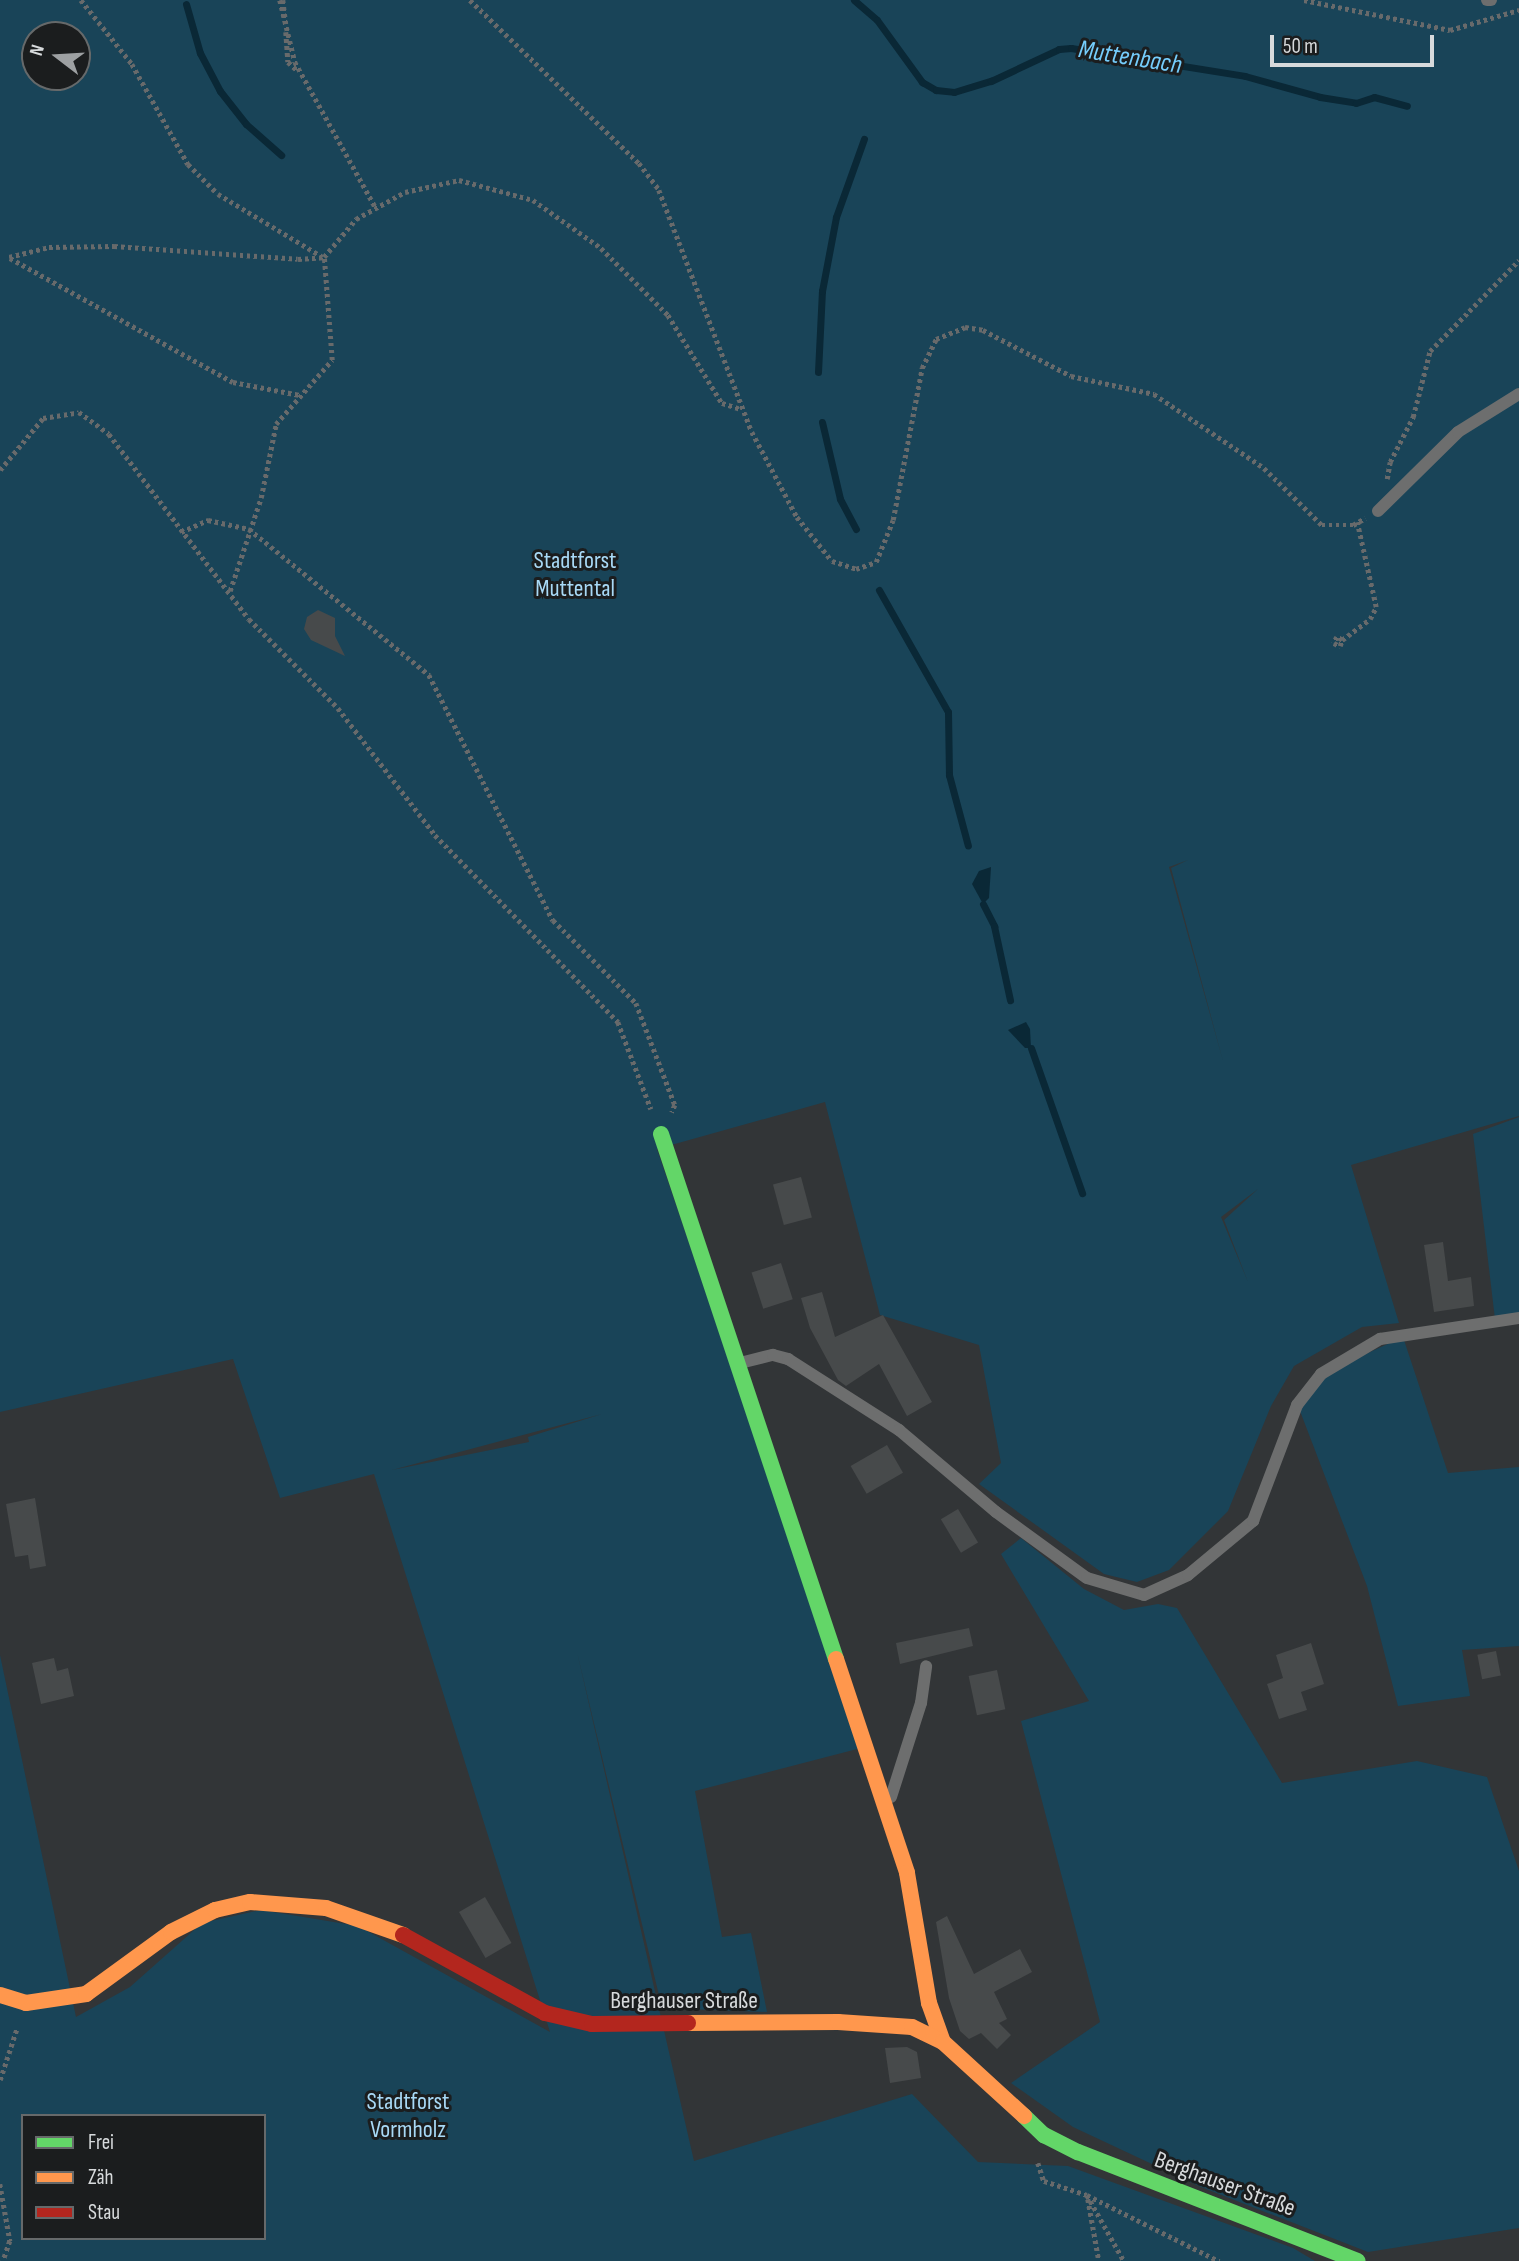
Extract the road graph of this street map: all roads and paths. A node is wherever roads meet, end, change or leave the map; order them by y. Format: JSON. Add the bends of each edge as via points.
{"nodes":[{"id":1,"x":81,"y":0,"type":"edge"},
{"id":2,"x":281,"y":0,"type":"edge"},
{"id":3,"x":470,"y":0,"type":"edge"},
{"id":4,"x":1304,"y":0,"type":"edge"},
{"id":5,"x":1519,"y":9,"type":"edge"},
{"id":6,"x":376,"y":208,"type":"junction"},
{"id":7,"x":324,"y":257,"type":"junction"},
{"id":8,"x":1519,"y":260,"type":"edge"},
{"id":9,"x":1519,"y":394,"type":"edge"},
{"id":10,"x":301,"y":395,"type":"junction"},
{"id":11,"x":742,"y":409,"type":"junction"},
{"id":12,"x":0,"y":470,"type":"edge"},
{"id":13,"x":1378,"y":511,"type":"junction"},
{"id":14,"x":1357,"y":522,"type":"junction"},
{"id":15,"x":249,"y":530,"type":"junction"},
{"id":16,"x":181,"y":532,"type":"junction"},
{"id":17,"x":230,"y":591,"type":"junction"},
{"id":18,"x":1342,"y":640,"type":"dead end"},
{"id":19,"x":661,"y":1134,"type":"junction"},
{"id":20,"x":1519,"y":1318,"type":"edge"},
{"id":21,"x":735,"y":1365,"type":"junction"},
{"id":22,"x":926,"y":1666,"type":"dead end"},
{"id":23,"x":886,"y":1811,"type":"junction"},
{"id":24,"x":0,"y":1995,"type":"edge"},
{"id":25,"x":26,"y":2003,"type":"junction"},
{"id":26,"x":943,"y":2042,"type":"junction"},
{"id":27,"x":0,"y":2080,"type":"edge"},
{"id":28,"x":0,"y":2184,"type":"edge"},
{"id":29,"x":1087,"y":2194,"type":"junction"},
{"id":30,"x":3,"y":2261,"type":"edge"},
{"id":31,"x":1099,"y":2261,"type":"edge"},
{"id":32,"x":1124,"y":2261,"type":"edge"},
{"id":33,"x":1219,"y":2261,"type":"edge"},
{"id":34,"x":1358,"y":2261,"type":"edge"}],
"edges":[{"from":1,"to":7,"type":"path","via":[[132,64],[188,164],[218,194]]},
{"from":2,"to":6,"type":"path","via":[[302,74]]},
{"from":3,"to":11,"type":"path","via":[[639,163],[659,190]]},
{"from":4,"to":5,"type":"path","via":[[1450,30]]},
{"from":6,"to":7,"type":"path","via":[[356,219]]},
{"from":6,"to":11,"type":"path","via":[[405,192],[459,180],[533,200],[601,248],[640,283],[668,315],[722,403]]},
{"from":7,"to":10,"type":"path","via":[[332,360]]},
{"from":7,"to":10,"type":"path","via":[[114,246],[50,247],[9,257],[233,383]]},
{"from":8,"to":13,"type":"path","via":[[1430,351],[1413,417],[1390,462]]},
{"from":9,"to":13,"type":"lane","via":[[1458,432]]},
{"from":10,"to":15,"type":"path","via":[[276,424],[261,498]]},
{"from":11,"to":14,"type":"path","via":[[797,517],[832,561],[856,569],[876,562],[893,520],[922,368],[936,339],[965,327],[983,330],[1071,376],[1154,394],[1264,468],[1322,525]]},
{"from":12,"to":16,"type":"path","via":[[43,418],[79,412],[109,434]]},
{"from":13,"to":14,"type":"path"},
{"from":14,"to":18,"type":"path","via":[[1376,607],[1370,620]]},
{"from":15,"to":16,"type":"path","via":[[208,520]]},
{"from":15,"to":17,"type":"path"},
{"from":15,"to":19,"type":"path","via":[[429,675],[553,920],[636,1003],[676,1105]]},
{"from":16,"to":17,"type":"path"},
{"from":17,"to":19,"type":"path","via":[[249,619],[338,708],[435,835],[618,1022]]},
{"from":19,"to":21,"type":"street"},
{"from":20,"to":21,"type":"lane","via":[[1380,1339],[1321,1374],[1297,1405],[1253,1521],[1188,1575],[1143,1595],[1102,1585],[1068,1565],[996,1512],[899,1430],[788,1359],[765,1356]]},
{"from":21,"to":23,"type":"street"},
{"from":22,"to":23,"type":"lane","via":[[920,1703]]},
{"from":23,"to":26,"type":"street","via":[[907,1873],[929,2003]]},
{"from":24,"to":25,"type":"street","name":"Berghauser Straße"},
{"from":25,"to":26,"type":"street","name":"Berghauser Straße","via":[[86,1994],[171,1932],[215,1910],[250,1902],[287,1903],[365,1919],[414,1939],[534,2008],[592,2024],[880,2023],[912,2026]]},
{"from":25,"to":27,"type":"path"},
{"from":26,"to":34,"type":"street","name":"Berghauser Straße","via":[[1044,2135]]},
{"from":28,"to":30,"type":"path","via":[[10,2241]]},
{"from":29,"to":31,"type":"path"},
{"from":29,"to":32,"type":"path"},
{"from":29,"to":33,"type":"path"}]}
